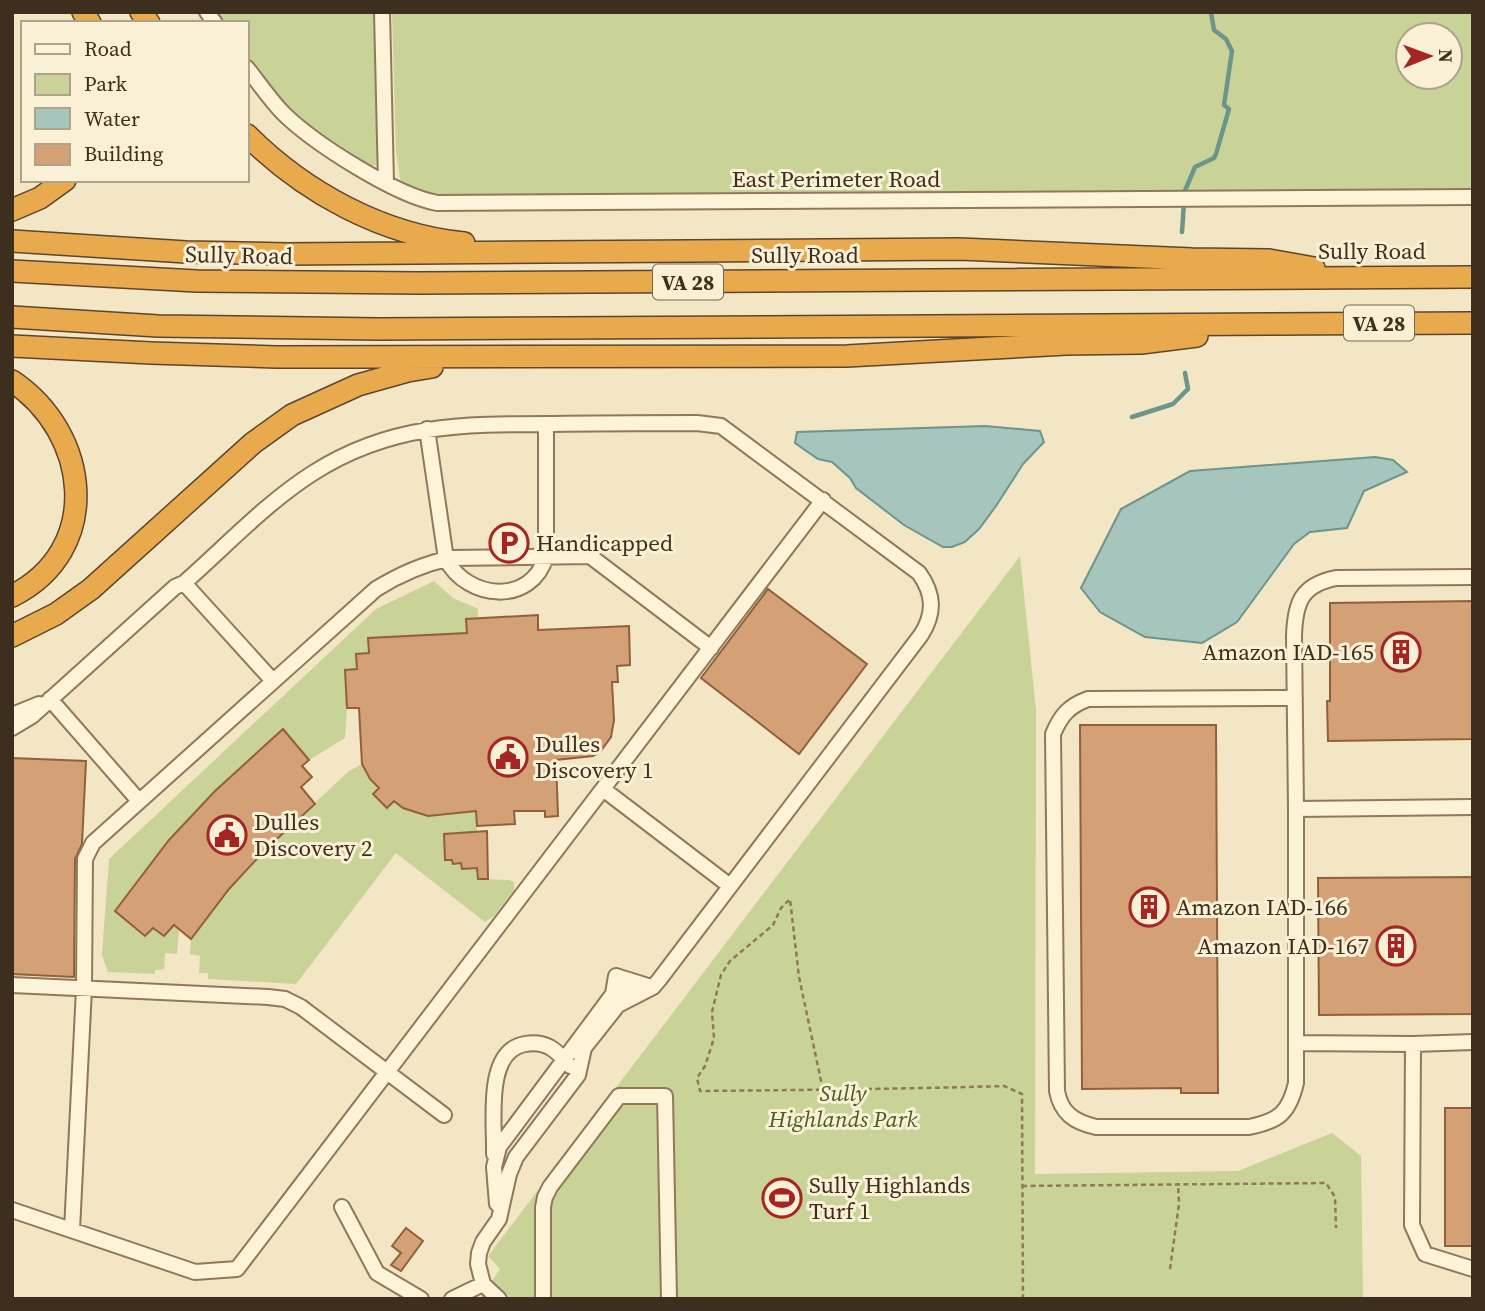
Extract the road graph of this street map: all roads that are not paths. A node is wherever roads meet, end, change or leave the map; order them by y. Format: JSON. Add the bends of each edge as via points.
{"nodes":[{"id":1,"x":382,"y":12,"type":"edge"},
{"id":2,"x":248,"y":69,"type":"edge"},
{"id":3,"x":248,"y":136,"type":"edge"},
{"id":4,"x":62,"y":182,"type":"edge"},
{"id":5,"x":386,"y":183,"type":"junction"},
{"id":6,"x":1473,"y":197,"type":"edge"},
{"id":7,"x":12,"y":210,"type":"edge"},
{"id":8,"x":12,"y":241,"type":"edge"},
{"id":9,"x":592,"y":252,"type":"junction"},
{"id":10,"x":12,"y":271,"type":"edge"},
{"id":11,"x":1473,"y":277,"type":"edge"},
{"id":12,"x":1364,"y":278,"type":"junction"},
{"id":13,"x":12,"y":317,"type":"edge"},
{"id":14,"x":1473,"y":323,"type":"edge"},
{"id":15,"x":1286,"y":324,"type":"junction"},
{"id":16,"x":12,"y":345,"type":"edge"},
{"id":17,"x":563,"y":358,"type":"junction"},
{"id":18,"x":12,"y":381,"type":"edge"},
{"id":19,"x":545,"y":424,"type":"junction"},
{"id":20,"x":427,"y":429,"type":"junction"},
{"id":21,"x":823,"y":500,"type":"junction"},
{"id":22,"x":546,"y":556,"type":"junction"},
{"id":23,"x":446,"y":559,"type":"junction"},
{"id":24,"x":1473,"y":577,"type":"edge"},
{"id":25,"x":184,"y":583,"type":"junction"},
{"id":26,"x":12,"y":596,"type":"edge"},
{"id":27,"x":12,"y":636,"type":"edge"},
{"id":28,"x":710,"y":648,"type":"junction"},
{"id":29,"x":273,"y":681,"type":"junction"},
{"id":30,"x":1295,"y":698,"type":"junction"},
{"id":31,"x":50,"y":699,"type":"junction"},
{"id":32,"x":12,"y":715,"type":"edge"},
{"id":33,"x":12,"y":728,"type":"edge"},
{"id":34,"x":603,"y":789,"type":"junction"},
{"id":35,"x":139,"y":801,"type":"junction"},
{"id":36,"x":1473,"y":807,"type":"edge"},
{"id":37,"x":1296,"y":809,"type":"junction"},
{"id":38,"x":730,"y":886,"type":"junction"},
{"id":39,"x":14,"y":982,"type":"edge"},
{"id":40,"x":653,"y":987,"type":"junction"},
{"id":41,"x":84,"y":989,"type":"junction"},
{"id":42,"x":1473,"y":1042,"type":"edge"},
{"id":43,"x":1296,"y":1043,"type":"junction"},
{"id":44,"x":1413,"y":1044,"type":"junction"},
{"id":45,"x":564,"y":1059,"type":"junction"},
{"id":46,"x":387,"y":1072,"type":"junction"},
{"id":47,"x":578,"y":1075,"type":"junction"},
{"id":48,"x":444,"y":1115,"type":"dead end"},
{"id":49,"x":509,"y":1133,"type":"junction"},
{"id":50,"x":524,"y":1146,"type":"junction"},
{"id":51,"x":494,"y":1167,"type":"junction"},
{"id":52,"x":342,"y":1207,"type":"dead end"},
{"id":53,"x":12,"y":1210,"type":"edge"},
{"id":54,"x":499,"y":1219,"type":"junction"},
{"id":55,"x":72,"y":1230,"type":"junction"},
{"id":56,"x":1473,"y":1269,"type":"edge"},
{"id":57,"x":483,"y":1284,"type":"junction"},
{"id":58,"x":421,"y":1299,"type":"edge"},
{"id":59,"x":452,"y":1299,"type":"edge"},
{"id":60,"x":499,"y":1299,"type":"edge"},
{"id":61,"x":543,"y":1299,"type":"edge"},
{"id":62,"x":668,"y":1299,"type":"edge"}],
"edges":[{"from":1,"to":5,"type":"street"},
{"from":2,"to":5,"type":"street","name":"East Perimeter Road","via":[[297,126]]},
{"from":3,"to":9,"type":"highway","via":[[318,191],[353,211],[405,231],[459,243]]},
{"from":4,"to":7,"type":"highway"},
{"from":5,"to":6,"type":"street","name":"East Perimeter Road","via":[[424,200],[458,204]]},
{"from":8,"to":9,"type":"highway","via":[[239,253]]},
{"from":9,"to":12,"type":"highway","via":[[1002,250],[1269,260]]},
{"from":10,"to":12,"type":"highway","name":"Sully Road","number":"VA 28","via":[[197,281],[381,283]]},
{"from":11,"to":12,"type":"highway","name":"Sully Road","number":"VA 28"},
{"from":13,"to":15,"type":"highway","number":"VA 28","via":[[158,326],[305,328]]},
{"from":14,"to":15,"type":"highway","number":"VA 28"},
{"from":15,"to":17,"type":"highway","via":[[1141,343],[847,356]]},
{"from":16,"to":17,"type":"highway","via":[[216,356]]},
{"from":17,"to":27,"type":"highway","via":[[408,371],[358,385],[292,415],[253,443],[72,603]]},
{"from":18,"to":26,"type":"highway","via":[[34,398],[56,426],[72,459],[77,490],[62,548],[44,572]]},
{"from":19,"to":20,"type":"street"},
{"from":19,"to":21,"type":"street","via":[[721,426]]},
{"from":19,"to":22,"type":"street"},
{"from":20,"to":23,"type":"street"},
{"from":20,"to":25,"type":"street","via":[[372,443],[313,473]]},
{"from":21,"to":28,"type":"street"},
{"from":21,"to":38,"type":"street","via":[[919,573],[930,593],[931,615],[921,635]]},
{"from":22,"to":23,"type":"street"},
{"from":22,"to":23,"type":"street","via":[[523,586],[498,593],[464,582]]},
{"from":22,"to":28,"type":"street","via":[[597,559]]},
{"from":23,"to":29,"type":"street","via":[[412,569],[376,589]]},
{"from":24,"to":30,"type":"street","via":[[1336,578],[1311,587],[1295,612]]},
{"from":25,"to":29,"type":"street"},
{"from":25,"to":31,"type":"street"},
{"from":28,"to":34,"type":"street"},
{"from":29,"to":35,"type":"street"},
{"from":30,"to":37,"type":"street"},
{"from":30,"to":43,"type":"street","via":[[1088,699],[1072,705],[1060,717],[1053,734],[1059,1103],[1072,1118],[1096,1127],[1258,1125],[1285,1112],[1292,1101]]},
{"from":31,"to":32,"type":"street"},
{"from":31,"to":33,"type":"street"},
{"from":31,"to":35,"type":"street"},
{"from":34,"to":38,"type":"street"},
{"from":34,"to":46,"type":"street"},
{"from":35,"to":41,"type":"street","via":[[93,843],[85,859]]},
{"from":36,"to":37,"type":"street"},
{"from":37,"to":43,"type":"street"},
{"from":38,"to":40,"type":"street"},
{"from":39,"to":41,"type":"street"},
{"from":40,"to":45,"type":"street","via":[[613,994]]},
{"from":40,"to":47,"type":"street","via":[[618,1005],[584,1048]]},
{"from":41,"to":46,"type":"street","via":[[285,999]]},
{"from":41,"to":55,"type":"street"},
{"from":42,"to":44,"type":"street"},
{"from":43,"to":44,"type":"street"},
{"from":44,"to":56,"type":"street","via":[[1412,1225],[1425,1254]]},
{"from":45,"to":47,"type":"street"},
{"from":45,"to":49,"type":"street"},
{"from":45,"to":51,"type":"street","via":[[551,1046],[539,1043],[517,1046],[504,1057],[495,1078]]},
{"from":46,"to":48,"type":"street"},
{"from":46,"to":55,"type":"street","via":[[237,1269],[195,1272]]},
{"from":47,"to":50,"type":"street"},
{"from":49,"to":50,"type":"street"},
{"from":49,"to":51,"type":"street"},
{"from":50,"to":54,"type":"street","via":[[509,1174]]},
{"from":51,"to":54,"type":"street"},
{"from":52,"to":58,"type":"street","via":[[377,1273]]},
{"from":53,"to":55,"type":"street"},
{"from":54,"to":57,"type":"street","via":[[479,1253]]},
{"from":57,"to":59,"type":"street"},
{"from":57,"to":60,"type":"street"},
{"from":61,"to":62,"type":"street","via":[[543,1207],[550,1187],[620,1096],[665,1096]]}]}
